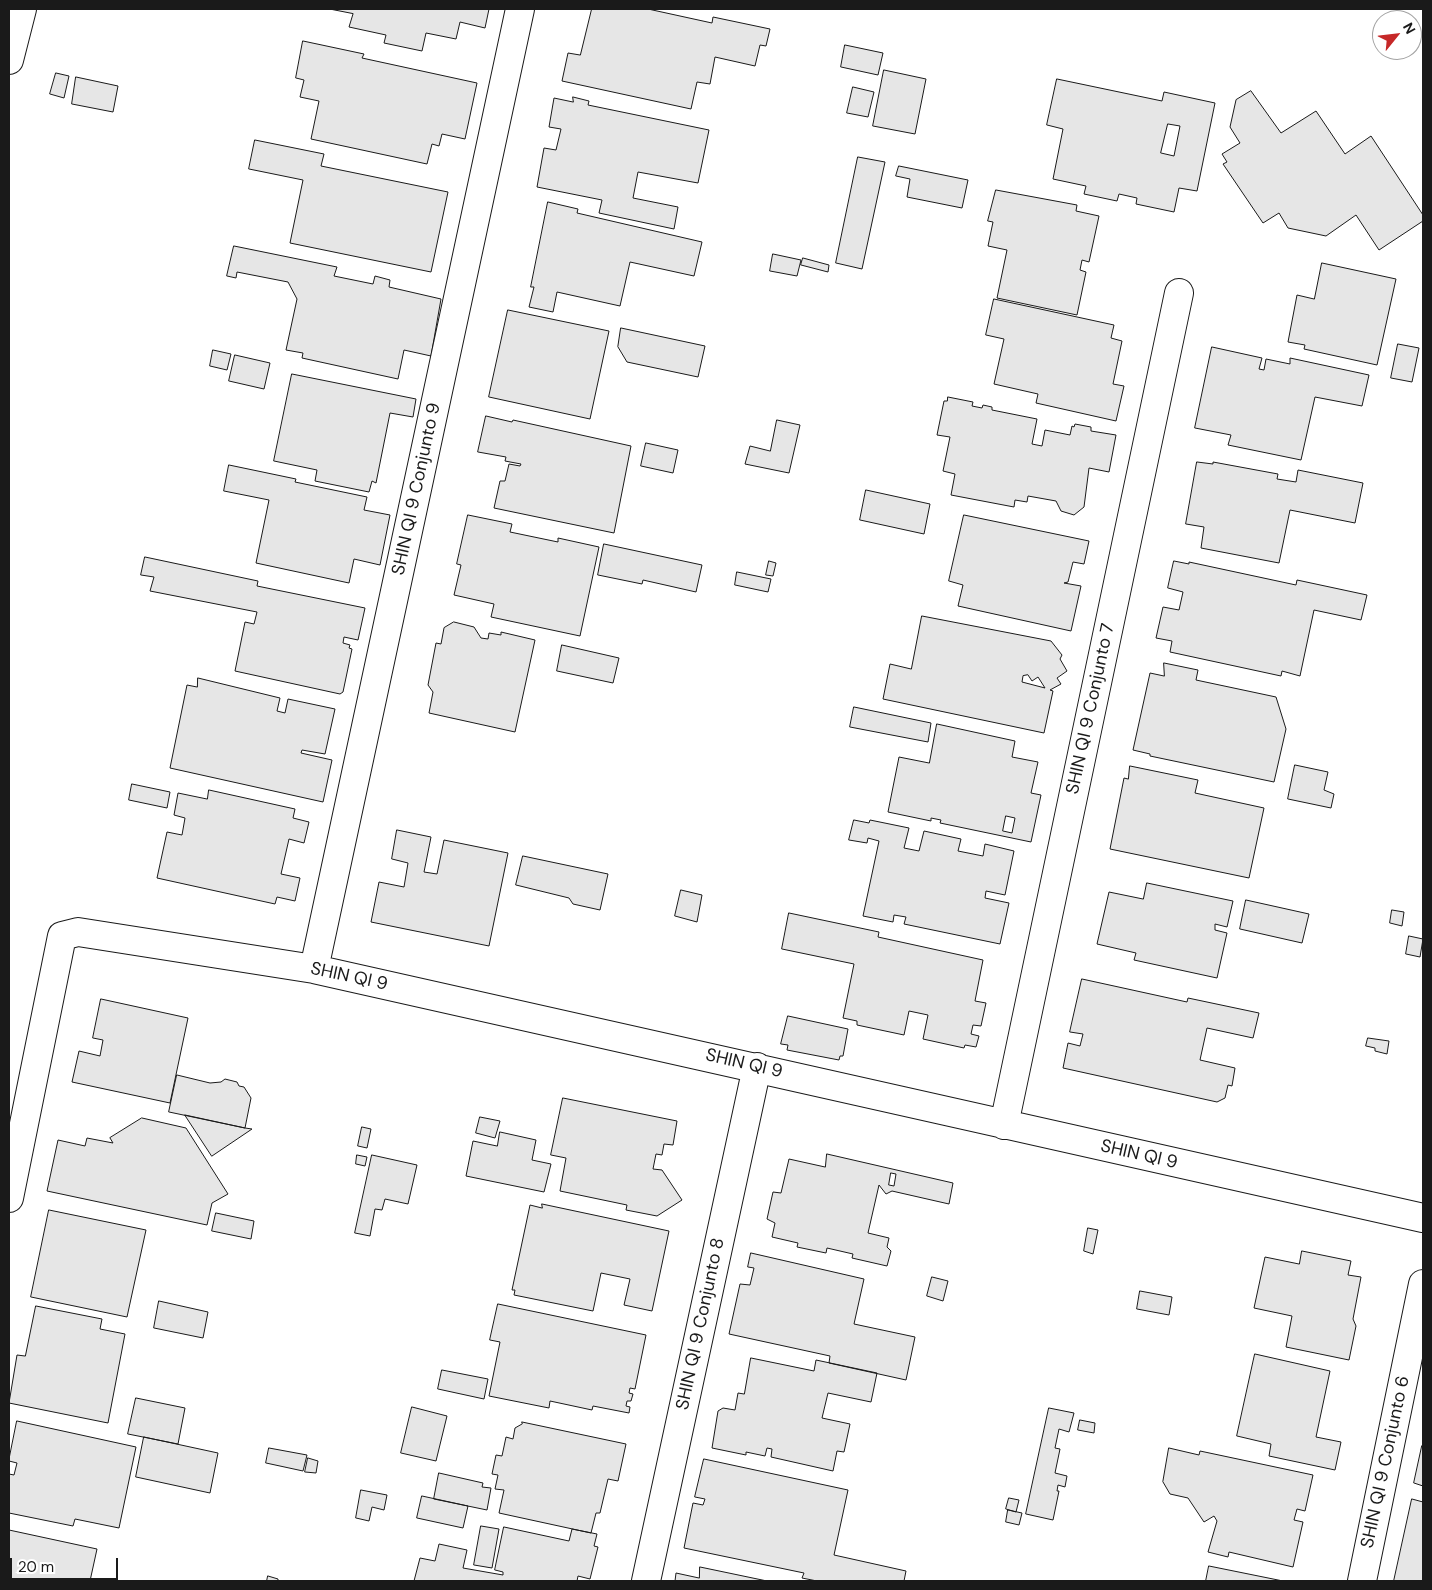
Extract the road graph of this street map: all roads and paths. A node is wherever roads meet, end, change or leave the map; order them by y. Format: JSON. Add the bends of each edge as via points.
{"nodes":[{"id":1,"x":22,"y":9,"type":"edge"},
{"id":2,"x":520,"y":9,"type":"edge"},
{"id":3,"x":9,"y":60,"type":"edge"},
{"id":4,"x":1179,"y":293,"type":"dead end"},
{"id":5,"x":314,"y":969,"type":"junction"},
{"id":6,"x":756,"y":1067,"type":"junction"},
{"id":7,"x":1004,"y":1125,"type":"junction"},
{"id":8,"x":9,"y":1198,"type":"edge"},
{"id":9,"x":1423,"y":1218,"type":"edge"},
{"id":10,"x":1423,"y":1284,"type":"edge"},
{"id":11,"x":646,"y":1581,"type":"edge"},
{"id":12,"x":1362,"y":1581,"type":"edge"}],
"edges":[{"from":1,"to":3,"type":"street"},
{"from":2,"to":5,"type":"street","name":"SHIN QI 9 Conjunto 9"},
{"from":4,"to":7,"type":"street","name":"SHIN QI 9 Conjunto 7"},
{"from":5,"to":6,"type":"street","name":"SHIN QI 9"},
{"from":5,"to":8,"type":"street","name":"SHIN QI 9","via":[[78,932],[62,936]]},
{"from":6,"to":7,"type":"street","name":"SHIN QI 9"},
{"from":6,"to":11,"type":"street","name":"SHIN QI 9 Conjunto 8"},
{"from":7,"to":9,"type":"street","name":"SHIN QI 9"},
{"from":10,"to":12,"type":"street","name":"SHIN QI 9 Conjunto 6"}]}
